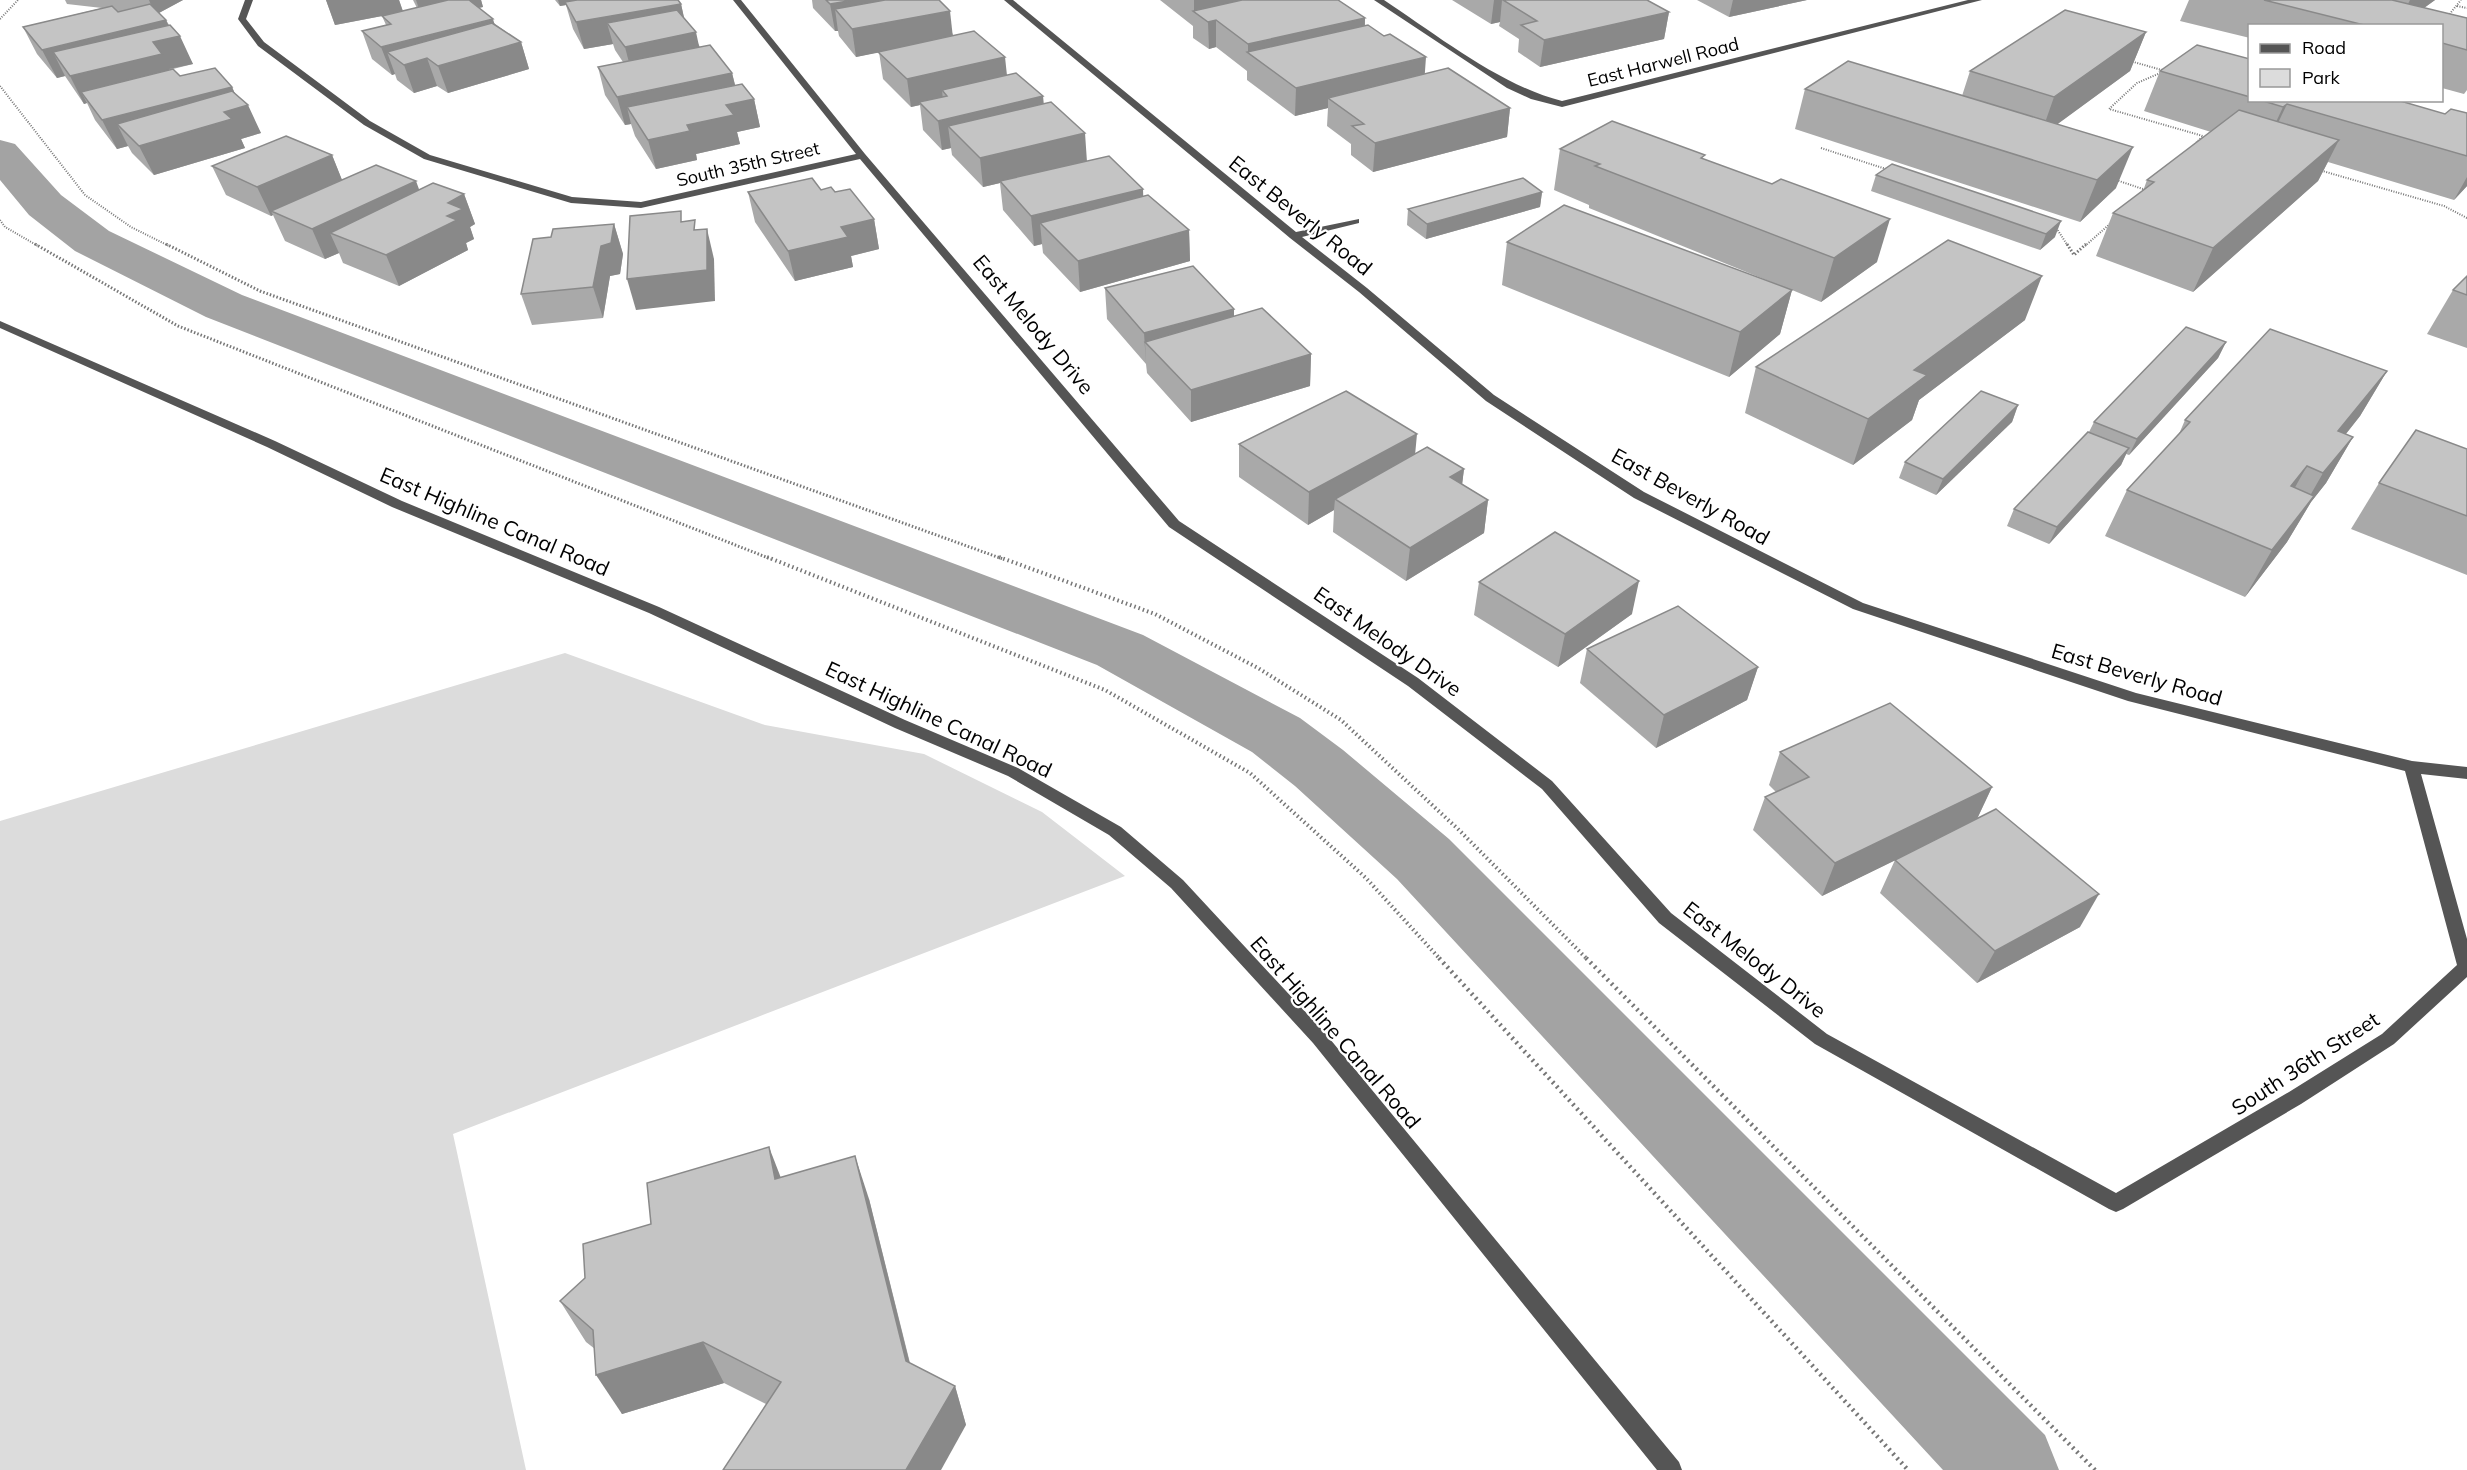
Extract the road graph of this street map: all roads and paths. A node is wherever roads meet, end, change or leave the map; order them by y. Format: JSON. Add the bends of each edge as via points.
{"nodes":[{"id":1,"x":18,"y":0,"type":"edge"},
{"id":2,"x":249,"y":0,"type":"edge"},
{"id":3,"x":737,"y":0,"type":"edge"},
{"id":4,"x":1008,"y":0,"type":"edge"},
{"id":5,"x":1378,"y":0,"type":"edge"},
{"id":6,"x":1978,"y":0,"type":"edge"},
{"id":7,"x":2461,"y":0,"type":"edge"},
{"id":8,"x":1929,"y":5,"type":"dead end"},
{"id":9,"x":2457,"y":6,"type":"junction"},
{"id":10,"x":2467,"y":8,"type":"edge"},
{"id":11,"x":1939,"y":10,"type":"junction"},
{"id":12,"x":2447,"y":17,"type":"edge"},
{"id":13,"x":0,"y":19,"type":"edge"},
{"id":14,"x":2121,"y":59,"type":"edge"},
{"id":15,"x":2162,"y":70,"type":"junction"},
{"id":16,"x":2172,"y":73,"type":"edge"},
{"id":17,"x":0,"y":86,"type":"edge"},
{"id":18,"x":1821,"y":148,"type":"dead end"},
{"id":19,"x":2187,"y":151,"type":"edge"},
{"id":20,"x":862,"y":156,"type":"junction"},
{"id":21,"x":2318,"y":169,"type":"edge"},
{"id":22,"x":1899,"y":174,"type":"edge"},
{"id":23,"x":2114,"y":180,"type":"edge"},
{"id":24,"x":2139,"y":198,"type":"edge"},
{"id":25,"x":2467,"y":218,"type":"edge"},
{"id":26,"x":2115,"y":219,"type":"dead end"},
{"id":27,"x":1355,"y":221,"type":"dead end"},
{"id":28,"x":2054,"y":225,"type":"edge"},
{"id":29,"x":1294,"y":236,"type":"junction"},
{"id":30,"x":0,"y":324,"type":"edge"},
{"id":31,"x":2412,"y":767,"type":"junction"},
{"id":32,"x":2467,"y":773,"type":"edge"},
{"id":33,"x":2116,"y":1203,"type":"joint"},
{"id":34,"x":1671,"y":1470,"type":"edge"},
{"id":35,"x":2095,"y":1470,"type":"edge"}],
"edges":[{"from":1,"to":13,"type":"path"},
{"from":2,"to":20,"type":"street","name":"South 35th Street","via":[[242,19],[261,44],[367,123],[427,157],[571,200],[641,205]]},
{"from":3,"to":20,"type":"street","name":"East Melody Drive"},
{"from":4,"to":29,"type":"street","name":"East Beverly Road"},
{"from":5,"to":11,"type":"street","name":"East Harwell Road","via":[[1510,86],[1562,104]]},
{"from":6,"to":11,"type":"street","name":"East Harwell Road"},
{"from":7,"to":9,"type":"path"},
{"from":8,"to":11,"type":"street"},
{"from":9,"to":10,"type":"path"},
{"from":9,"to":12,"type":"path"},
{"from":14,"to":15,"type":"path"},
{"from":15,"to":16,"type":"path"},
{"from":15,"to":19,"type":"path","via":[[2137,83],[2109,109],[2203,136]]},
{"from":17,"to":35,"type":"path","via":[[86,195],[131,227],[260,291],[1155,615],[1258,668],[1341,720],[1459,830]]},
{"from":18,"to":22,"type":"path"},
{"from":20,"to":33,"type":"street","name":"East Melody Drive","via":[[1174,524],[1413,682],[1547,785],[1665,918],[1821,1039]]},
{"from":21,"to":25,"type":"path","via":[[2444,206]]},
{"from":23,"to":24,"type":"path","via":[[2147,190]]},
{"from":26,"to":28,"type":"path","via":[[2074,255]]},
{"from":27,"to":29,"type":"street"},
{"from":29,"to":31,"type":"street","name":"East Beverly Road","via":[[1490,398],[1639,495],[1858,606],[2133,697]]},
{"from":30,"to":34,"type":"street","name":"East Highline Canal Road","via":[[397,504],[654,610],[1012,772],[1114,831],[1177,884],[1319,1038]]},
{"from":31,"to":32,"type":"street"},
{"from":31,"to":33,"type":"street","name":"South 36th Street","via":[[2466,968],[2388,1039]]}]}
